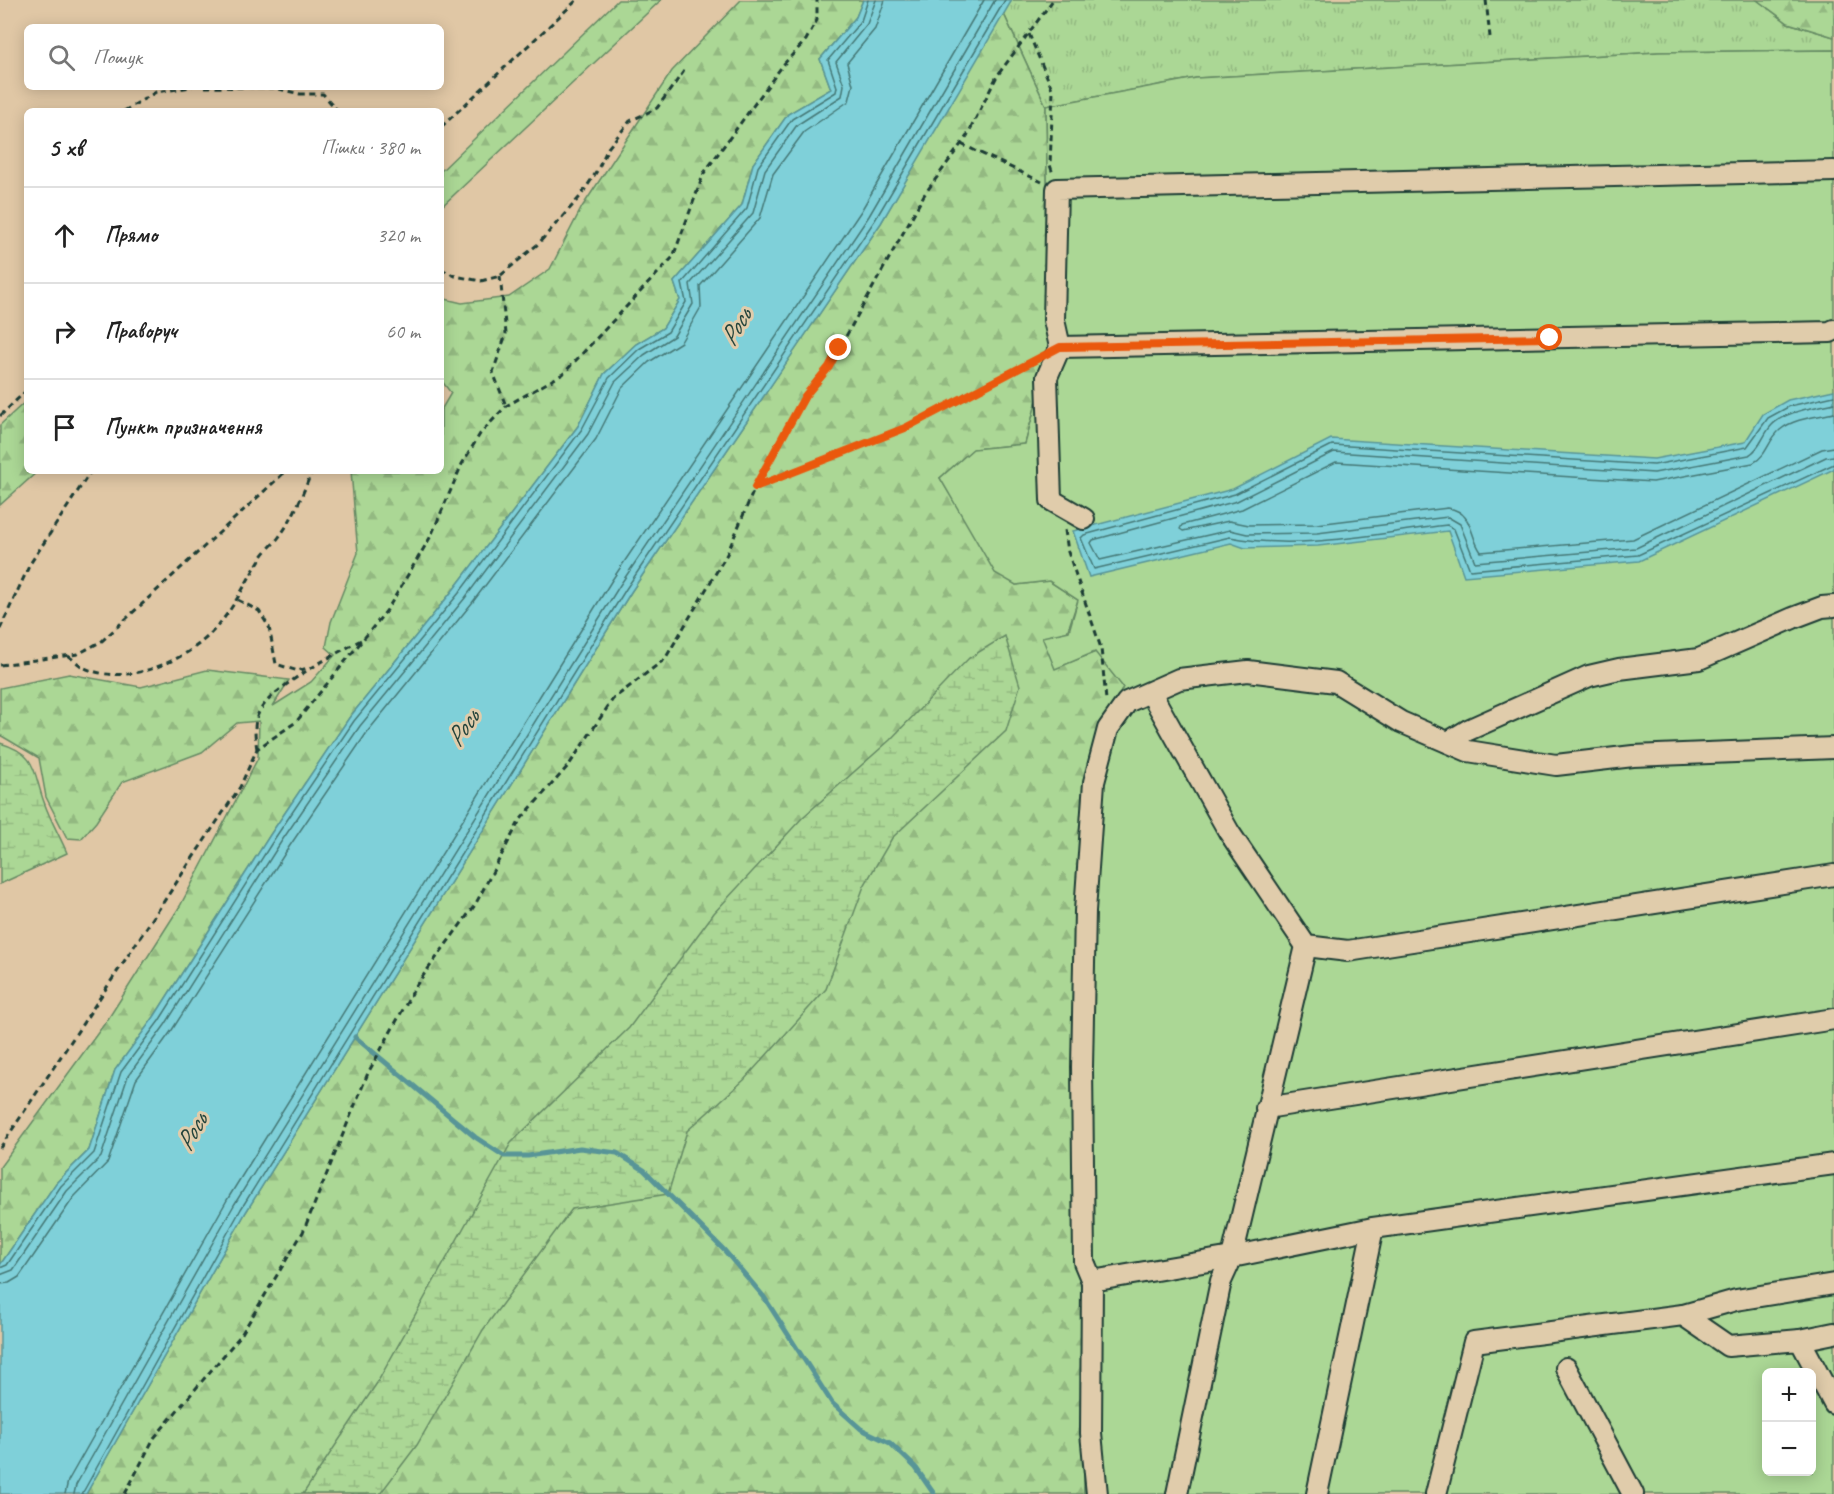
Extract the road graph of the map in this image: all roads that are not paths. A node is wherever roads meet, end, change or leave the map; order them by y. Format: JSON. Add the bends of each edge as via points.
{"nodes":[{"id":1,"x":1834,"y":171,"type":"edge"},
{"id":2,"x":1834,"y":330,"type":"edge"},
{"id":3,"x":1060,"y":347,"type":"junction"},
{"id":4,"x":1084,"y":519,"type":"dead end"},
{"id":5,"x":1834,"y":606,"type":"edge"},
{"id":6,"x":1151,"y":693,"type":"junction"},
{"id":7,"x":1448,"y":742,"type":"junction"},
{"id":8,"x":1834,"y":748,"type":"edge"},
{"id":9,"x":1834,"y":875,"type":"edge"},
{"id":10,"x":1306,"y":946,"type":"junction"},
{"id":11,"x":1834,"y":1019,"type":"edge"},
{"id":12,"x":1266,"y":1108,"type":"junction"},
{"id":13,"x":1834,"y":1164,"type":"edge"},
{"id":14,"x":1373,"y":1228,"type":"junction"},
{"id":15,"x":1232,"y":1257,"type":"junction"},
{"id":16,"x":1092,"y":1281,"type":"junction"},
{"id":17,"x":1834,"y":1284,"type":"edge"},
{"id":18,"x":1683,"y":1315,"type":"junction"},
{"id":19,"x":1834,"y":1333,"type":"edge"},
{"id":20,"x":1800,"y":1340,"type":"junction"},
{"id":21,"x":1566,"y":1368,"type":"dead end"},
{"id":22,"x":1834,"y":1404,"type":"edge"},
{"id":23,"x":1097,"y":1494,"type":"edge"},
{"id":24,"x":1177,"y":1494,"type":"edge"},
{"id":25,"x":1317,"y":1494,"type":"edge"},
{"id":26,"x":1436,"y":1494,"type":"edge"},
{"id":27,"x":1633,"y":1494,"type":"edge"}],
"edges":[{"from":1,"to":3,"type":"street","via":[[1057,189],[1054,320]]},
{"from":2,"to":3,"type":"street"},
{"from":3,"to":4,"type":"street","via":[[1047,377],[1051,500]]},
{"from":5,"to":7,"type":"street","via":[[1793,618],[1699,659],[1589,676]]},
{"from":6,"to":7,"type":"street","via":[[1179,679],[1248,671],[1336,682],[1401,722]]},
{"from":6,"to":10,"type":"street","via":[[1229,832]]},
{"from":6,"to":16,"type":"street","via":[[1127,702],[1108,729],[1094,782],[1084,911],[1082,1067],[1084,1262]]},
{"from":7,"to":8,"type":"street","via":[[1468,751],[1556,765],[1633,756]]},
{"from":9,"to":10,"type":"street","via":[[1348,951]]},
{"from":10,"to":12,"type":"street"},
{"from":11,"to":12,"type":"street"},
{"from":12,"to":15,"type":"street"},
{"from":13,"to":14,"type":"street"},
{"from":14,"to":15,"type":"street"},
{"from":14,"to":25,"type":"street"},
{"from":15,"to":16,"type":"street"},
{"from":15,"to":24,"type":"street","via":[[1221,1281]]},
{"from":16,"to":23,"type":"street","via":[[1090,1433]]},
{"from":17,"to":18,"type":"street","via":[[1736,1300]]},
{"from":18,"to":20,"type":"street","via":[[1728,1346]]},
{"from":18,"to":26,"type":"street","via":[[1474,1342]]},
{"from":19,"to":20,"type":"street"},
{"from":20,"to":22,"type":"street"},
{"from":21,"to":27,"type":"street"}]}
